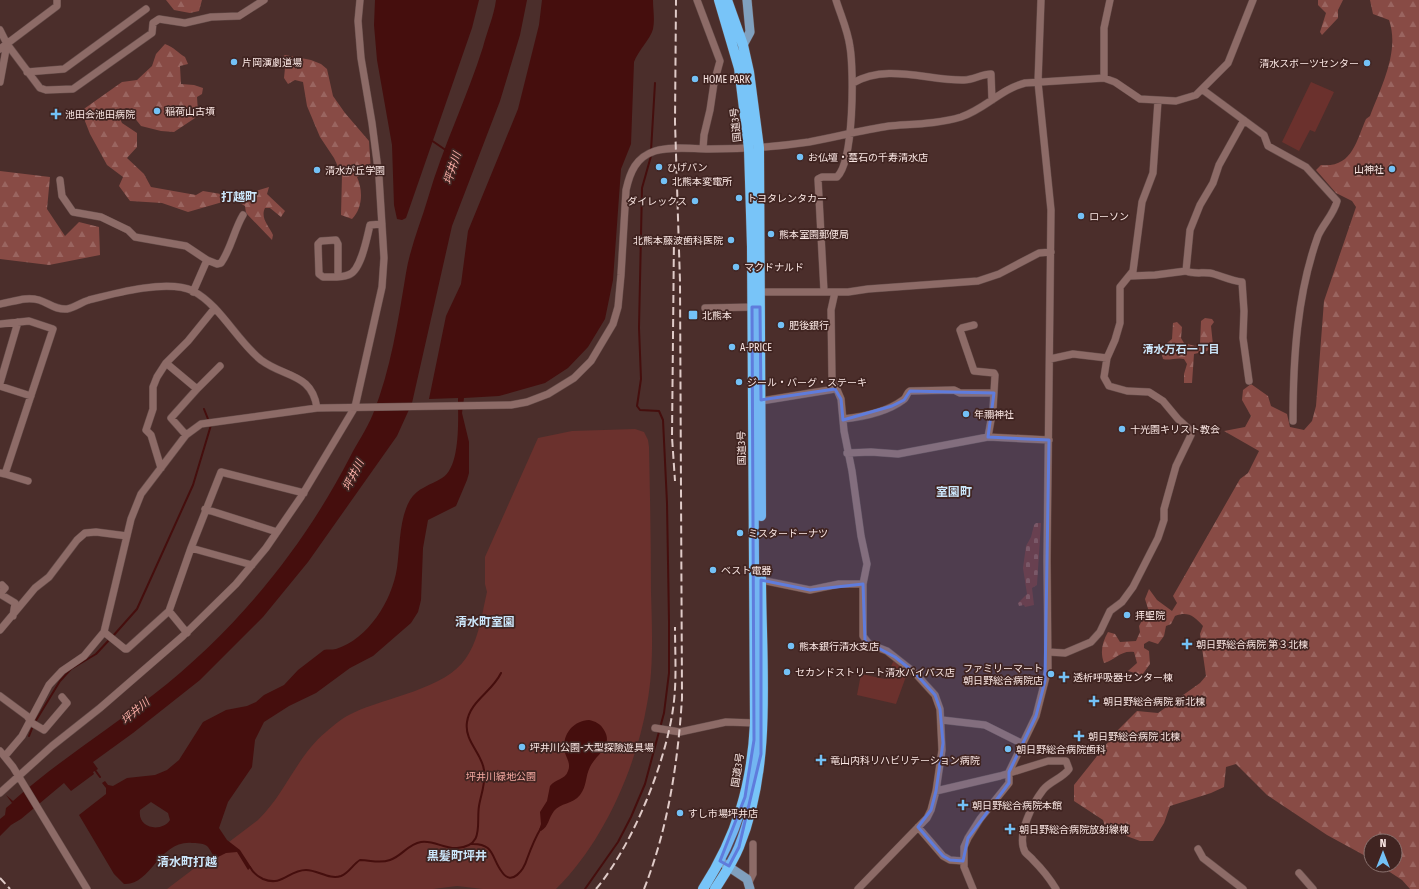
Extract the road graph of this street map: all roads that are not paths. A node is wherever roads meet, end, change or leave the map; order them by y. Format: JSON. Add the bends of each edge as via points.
{"nodes":[{"id":1,"x":58,"y":0,"type":"edge"},
{"id":2,"x":264,"y":0,"type":"edge"},
{"id":3,"x":360,"y":0,"type":"edge"},
{"id":4,"x":697,"y":0,"type":"edge"},
{"id":5,"x":719,"y":0,"type":"edge"},
{"id":6,"x":727,"y":0,"type":"edge"},
{"id":7,"x":747,"y":0,"type":"edge"},
{"id":8,"x":836,"y":0,"type":"edge"},
{"id":9,"x":1042,"y":0,"type":"edge"},
{"id":10,"x":1110,"y":0,"type":"edge"},
{"id":11,"x":1253,"y":0,"type":"edge"},
{"id":12,"x":146,"y":9,"type":"dead end"},
{"id":13,"x":0,"y":30,"type":"edge"},
{"id":14,"x":7,"y":44,"type":"junction"},
{"id":15,"x":743,"y":45,"type":"junction"},
{"id":16,"x":0,"y":49,"type":"edge"},
{"id":17,"x":27,"y":72,"type":"junction"},
{"id":18,"x":1104,"y":78,"type":"junction"},
{"id":19,"x":0,"y":82,"type":"edge"},
{"id":20,"x":1038,"y":82,"type":"junction"},
{"id":21,"x":853,"y":83,"type":"junction"},
{"id":22,"x":1203,"y":90,"type":"junction"},
{"id":23,"x":992,"y":100,"type":"junction"},
{"id":24,"x":1158,"y":101,"type":"junction"},
{"id":25,"x":1244,"y":120,"type":"junction"},
{"id":26,"x":850,"y":133,"type":"junction"},
{"id":27,"x":754,"y":148,"type":"junction"},
{"id":28,"x":704,"y":149,"type":"junction"},
{"id":29,"x":60,"y":180,"type":"dead end"},
{"id":30,"x":243,"y":215,"type":"dead end"},
{"id":31,"x":382,"y":224,"type":"junction"},
{"id":32,"x":1051,"y":252,"type":"junction"},
{"id":33,"x":207,"y":260,"type":"junction"},
{"id":34,"x":1186,"y":271,"type":"junction"},
{"id":35,"x":338,"y":276,"type":"junction"},
{"id":36,"x":1130,"y":276,"type":"junction"},
{"id":37,"x":824,"y":291,"type":"junction"},
{"id":38,"x":194,"y":292,"type":"junction"},
{"id":39,"x":760,"y":292,"type":"junction"},
{"id":40,"x":835,"y":292,"type":"junction"},
{"id":41,"x":0,"y":304,"type":"edge"},
{"id":42,"x":756,"y":307,"type":"junction"},
{"id":43,"x":705,"y":308,"type":"dead end"},
{"id":44,"x":214,"y":309,"type":"junction"},
{"id":45,"x":18,"y":322,"type":"junction"},
{"id":46,"x":0,"y":324,"type":"edge"},
{"id":47,"x":974,"y":325,"type":"dead end"},
{"id":48,"x":1107,"y":358,"type":"junction"},
{"id":49,"x":1050,"y":359,"type":"junction"},
{"id":50,"x":166,"y":363,"type":"junction"},
{"id":51,"x":220,"y":366,"type":"dead end"},
{"id":52,"x":1249,"y":381,"type":"dead end"},
{"id":53,"x":0,"y":383,"type":"edge"},
{"id":54,"x":0,"y":386,"type":"edge"},
{"id":55,"x":197,"y":389,"type":"junction"},
{"id":56,"x":835,"y":389,"type":"junction"},
{"id":57,"x":994,"y":393,"type":"junction"},
{"id":58,"x":31,"y":396,"type":"junction"},
{"id":59,"x":761,"y":401,"type":"junction"},
{"id":60,"x":355,"y":407,"type":"junction"},
{"id":61,"x":317,"y":408,"type":"junction"},
{"id":62,"x":843,"y":419,"type":"junction"},
{"id":63,"x":1293,"y":421,"type":"dead end"},
{"id":64,"x":186,"y":435,"type":"junction"},
{"id":65,"x":988,"y":437,"type":"junction"},
{"id":66,"x":1049,"y":440,"type":"junction"},
{"id":67,"x":847,"y":453,"type":"junction"},
{"id":68,"x":161,"y":468,"type":"junction"},
{"id":69,"x":3,"y":474,"type":"edge"},
{"id":70,"x":28,"y":481,"type":"dead end"},
{"id":71,"x":304,"y":493,"type":"junction"},
{"id":72,"x":206,"y":510,"type":"junction"},
{"id":73,"x":277,"y":532,"type":"junction"},
{"id":74,"x":127,"y":536,"type":"junction"},
{"id":75,"x":190,"y":548,"type":"junction"},
{"id":76,"x":252,"y":565,"type":"junction"},
{"id":77,"x":761,"y":580,"type":"junction"},
{"id":78,"x":863,"y":584,"type":"junction"},
{"id":79,"x":2,"y":585,"type":"dead end"},
{"id":80,"x":0,"y":594,"type":"edge"},
{"id":81,"x":169,"y":611,"type":"junction"},
{"id":82,"x":12,"y":617,"type":"junction"},
{"id":83,"x":0,"y":630,"type":"edge"},
{"id":84,"x":187,"y":632,"type":"junction"},
{"id":85,"x":109,"y":635,"type":"junction"},
{"id":86,"x":1048,"y":652,"type":"junction"},
{"id":87,"x":0,"y":696,"type":"edge"},
{"id":88,"x":62,"y":697,"type":"dead end"},
{"id":89,"x":942,"y":720,"type":"junction"},
{"id":90,"x":33,"y":723,"type":"junction"},
{"id":91,"x":755,"y":723,"type":"junction"},
{"id":92,"x":655,"y":728,"type":"dead end"},
{"id":93,"x":1023,"y":744,"type":"junction"},
{"id":94,"x":2,"y":753,"type":"edge"},
{"id":95,"x":1009,"y":772,"type":"junction"},
{"id":96,"x":20,"y":779,"type":"junction"},
{"id":97,"x":936,"y":791,"type":"junction"},
{"id":98,"x":0,"y":793,"type":"edge"},
{"id":99,"x":918,"y":827,"type":"junction"},
{"id":100,"x":753,"y":844,"type":"dead end"},
{"id":101,"x":1198,"y":849,"type":"dead end"},
{"id":102,"x":963,"y":861,"type":"junction"},
{"id":103,"x":725,"y":864,"type":"junction"},
{"id":104,"x":1299,"y":873,"type":"dead end"},
{"id":105,"x":750,"y":885,"type":"edge"},
{"id":106,"x":87,"y":889,"type":"edge"},
{"id":107,"x":703,"y":889,"type":"edge"},
{"id":108,"x":715,"y":889,"type":"edge"},
{"id":109,"x":858,"y":889,"type":"edge"},
{"id":110,"x":973,"y":889,"type":"edge"},
{"id":111,"x":1056,"y":889,"type":"edge"},
{"id":112,"x":1243,"y":889,"type":"edge"},
{"id":113,"x":1313,"y":889,"type":"edge"}],
"edges":[{"from":1,"to":14,"type":"street","via":[[56,6]]},
{"from":2,"to":17,"type":"street","via":[[238,16],[211,17],[185,24],[158,19],[153,23],[152,33],[73,89],[40,88]]},
{"from":3,"to":31,"type":"street","via":[[358,21],[361,58],[372,123]]},
{"from":4,"to":28,"type":"street","via":[[720,61],[704,135]]},
{"from":5,"to":27,"type":"highway","name":"国道3号","via":[[739,68]]},
{"from":6,"to":15,"type":"highway","name":"国道3号"},
{"from":7,"to":15,"type":"main road","via":[[750,32]]},
{"from":8,"to":21,"type":"street","via":[[848,34]]},
{"from":9,"to":20,"type":"street"},
{"from":10,"to":18,"type":"street","via":[[1104,28]]},
{"from":11,"to":22,"type":"street","via":[[1230,59]]},
{"from":12,"to":17,"type":"street","via":[[64,69]]},
{"from":13,"to":14,"type":"street"},
{"from":14,"to":16,"type":"street"},
{"from":14,"to":17,"type":"street"},
{"from":14,"to":19,"type":"street"},
{"from":15,"to":27,"type":"highway","name":"国道3号","via":[[752,92]]},
{"from":18,"to":20,"type":"street"},
{"from":18,"to":24,"type":"street","via":[[1115,82],[1140,99]]},
{"from":20,"to":23,"type":"street","via":[[1013,86]]},
{"from":20,"to":32,"type":"street","via":[[1051,210]]},
{"from":21,"to":23,"type":"street","via":[[866,77],[885,74],[964,80],[991,74]]},
{"from":21,"to":26,"type":"street"},
{"from":22,"to":24,"type":"street","via":[[1189,98]]},
{"from":22,"to":25,"type":"street"},
{"from":23,"to":26,"type":"street","via":[[963,116],[945,121]]},
{"from":24,"to":36,"type":"street","via":[[1153,173],[1142,202],[1135,265]]},
{"from":25,"to":34,"type":"street","via":[[1218,164],[1213,183],[1200,205],[1190,230]]},
{"from":25,"to":63,"type":"street","via":[[1264,135],[1268,146],[1306,167],[1337,201],[1319,235],[1302,303]]},
{"from":26,"to":27,"type":"street","via":[[810,142]]},
{"from":26,"to":37,"type":"street","via":[[843,170],[837,176],[818,179]]},
{"from":27,"to":28,"type":"street"},
{"from":27,"to":39,"type":"highway","name":"国道3号"},
{"from":27,"to":42,"type":"highway","name":"国道3号"},
{"from":28,"to":60,"type":"street","via":[[665,149],[653,152],[632,169],[626,190],[619,296],[614,318],[608,335],[591,361],[574,378],[538,398],[502,406]]},
{"from":29,"to":33,"type":"street","via":[[62,196],[73,212],[101,217],[128,230],[135,237],[186,246]]},
{"from":30,"to":33,"type":"street","via":[[227,255],[221,263]]},
{"from":31,"to":35,"type":"street","via":[[370,224],[356,270],[347,276]]},
{"from":31,"to":60,"type":"street","via":[[382,287]]},
{"from":32,"to":40,"type":"street","via":[[1039,253],[999,274],[978,281]]},
{"from":32,"to":49,"type":"street"},
{"from":33,"to":38,"type":"street"},
{"from":34,"to":36,"type":"street"},
{"from":34,"to":52,"type":"street","via":[[1199,274],[1213,273],[1242,282],[1243,338]]},
{"from":35,"to":35,"type":"street","via":[[323,277],[319,274],[318,244],[321,241],[336,240],[338,244]]},
{"from":36,"to":48,"type":"street","via":[[1120,287],[1120,323]]},
{"from":37,"to":39,"type":"street"},
{"from":37,"to":40,"type":"street"},
{"from":38,"to":41,"type":"street","via":[[178,286],[136,289],[89,300],[70,308],[58,309],[31,299]]},
{"from":38,"to":44,"type":"street"},
{"from":39,"to":42,"type":"highway","name":"国道3号"},
{"from":40,"to":56,"type":"street","via":[[831,317],[832,378]]},
{"from":42,"to":43,"type":"street"},
{"from":42,"to":59,"type":"highway","name":"国道3号"},
{"from":42,"to":91,"type":"highway","name":"国道3号"},
{"from":44,"to":50,"type":"street"},
{"from":44,"to":61,"type":"street","via":[[260,359],[301,380],[311,388],[316,396]]},
{"from":45,"to":46,"type":"street"},
{"from":45,"to":53,"type":"street"},
{"from":45,"to":58,"type":"street","via":[[29,322],[53,329]]},
{"from":47,"to":57,"type":"street","via":[[960,330],[962,341],[974,371],[994,373]]},
{"from":48,"to":49,"type":"street","via":[[1073,354]]},
{"from":48,"to":86,"type":"street","via":[[1104,377],[1109,386],[1127,391],[1149,392],[1191,431],[1191,435],[1176,466],[1158,538],[1133,587],[1122,602],[1110,611],[1100,632],[1091,642],[1065,652]]},
{"from":49,"to":66,"type":"street"},
{"from":50,"to":55,"type":"street"},
{"from":50,"to":68,"type":"street","via":[[153,387],[153,409],[146,430],[155,444]]},
{"from":51,"to":55,"type":"street"},
{"from":54,"to":58,"type":"street"},
{"from":55,"to":64,"type":"street","via":[[171,418]]},
{"from":56,"to":59,"type":"street"},
{"from":56,"to":62,"type":"street","via":[[840,399]]},
{"from":57,"to":62,"type":"street","via":[[960,393],[954,390],[910,391],[904,400],[892,406]]},
{"from":57,"to":65,"type":"street"},
{"from":58,"to":69,"type":"street"},
{"from":59,"to":77,"type":"highway","name":"国道3号"},
{"from":60,"to":61,"type":"street"},
{"from":60,"to":71,"type":"street"},
{"from":61,"to":64,"type":"street","via":[[212,421],[201,424]]},
{"from":62,"to":67,"type":"street"},
{"from":64,"to":68,"type":"street"},
{"from":65,"to":66,"type":"street"},
{"from":65,"to":67,"type":"street","via":[[898,454]]},
{"from":66,"to":86,"type":"street"},
{"from":67,"to":78,"type":"street","via":[[866,564]]},
{"from":68,"to":74,"type":"street","via":[[141,494]]},
{"from":69,"to":70,"type":"street"},
{"from":71,"to":72,"type":"street","via":[[221,472]]},
{"from":71,"to":73,"type":"street"},
{"from":72,"to":73,"type":"street"},
{"from":72,"to":75,"type":"street"},
{"from":73,"to":76,"type":"street"},
{"from":74,"to":82,"type":"street","via":[[85,533]]},
{"from":74,"to":85,"type":"street"},
{"from":75,"to":76,"type":"street"},
{"from":75,"to":81,"type":"street"},
{"from":76,"to":84,"type":"street"},
{"from":77,"to":78,"type":"street","via":[[810,590],[839,584]]},
{"from":77,"to":103,"type":"highway","name":"国道3号","via":[[761,754],[747,824],[739,847]]},
{"from":78,"to":89,"type":"street","via":[[865,641],[895,657],[915,673],[935,695]]},
{"from":79,"to":80,"type":"street","via":[[5,588]]},
{"from":80,"to":82,"type":"street","via":[[14,603]]},
{"from":81,"to":84,"type":"street"},
{"from":81,"to":85,"type":"street","via":[[127,649]]},
{"from":82,"to":83,"type":"street"},
{"from":84,"to":96,"type":"street","via":[[112,698],[52,746]]},
{"from":85,"to":90,"type":"street","via":[[62,671],[49,685]]},
{"from":86,"to":93,"type":"street","via":[[1048,668],[1041,699]]},
{"from":87,"to":90,"type":"street"},
{"from":88,"to":90,"type":"street","via":[[67,703],[44,730]]},
{"from":89,"to":93,"type":"street","via":[[985,725]]},
{"from":89,"to":97,"type":"street","via":[[943,743]]},
{"from":90,"to":94,"type":"street"},
{"from":91,"to":92,"type":"street","via":[[726,722],[680,732]]},
{"from":91,"to":103,"type":"highway","name":"国道3号","via":[[745,797]]},
{"from":93,"to":95,"type":"street"},
{"from":94,"to":96,"type":"street"},
{"from":95,"to":97,"type":"street"},
{"from":95,"to":102,"type":"street","via":[[1009,783],[968,838]]},
{"from":95,"to":111,"type":"street","via":[[1048,761],[1066,761],[1068,764],[1069,769],[1066,773],[1052,781],[1036,800],[1022,837],[1025,852]]},
{"from":96,"to":98,"type":"street"},
{"from":96,"to":106,"type":"street"},
{"from":97,"to":99,"type":"street","via":[[931,810]]},
{"from":99,"to":102,"type":"street","via":[[943,856],[950,860]]},
{"from":99,"to":109,"type":"street"},
{"from":100,"to":105,"type":"street","via":[[753,874]]},
{"from":101,"to":112,"type":"street","via":[[1203,858]]},
{"from":102,"to":110,"type":"street"},
{"from":103,"to":105,"type":"main road"},
{"from":103,"to":107,"type":"highway","name":"国道3号"},
{"from":103,"to":108,"type":"highway","name":"国道3号"},
{"from":104,"to":113,"type":"street"}]}
